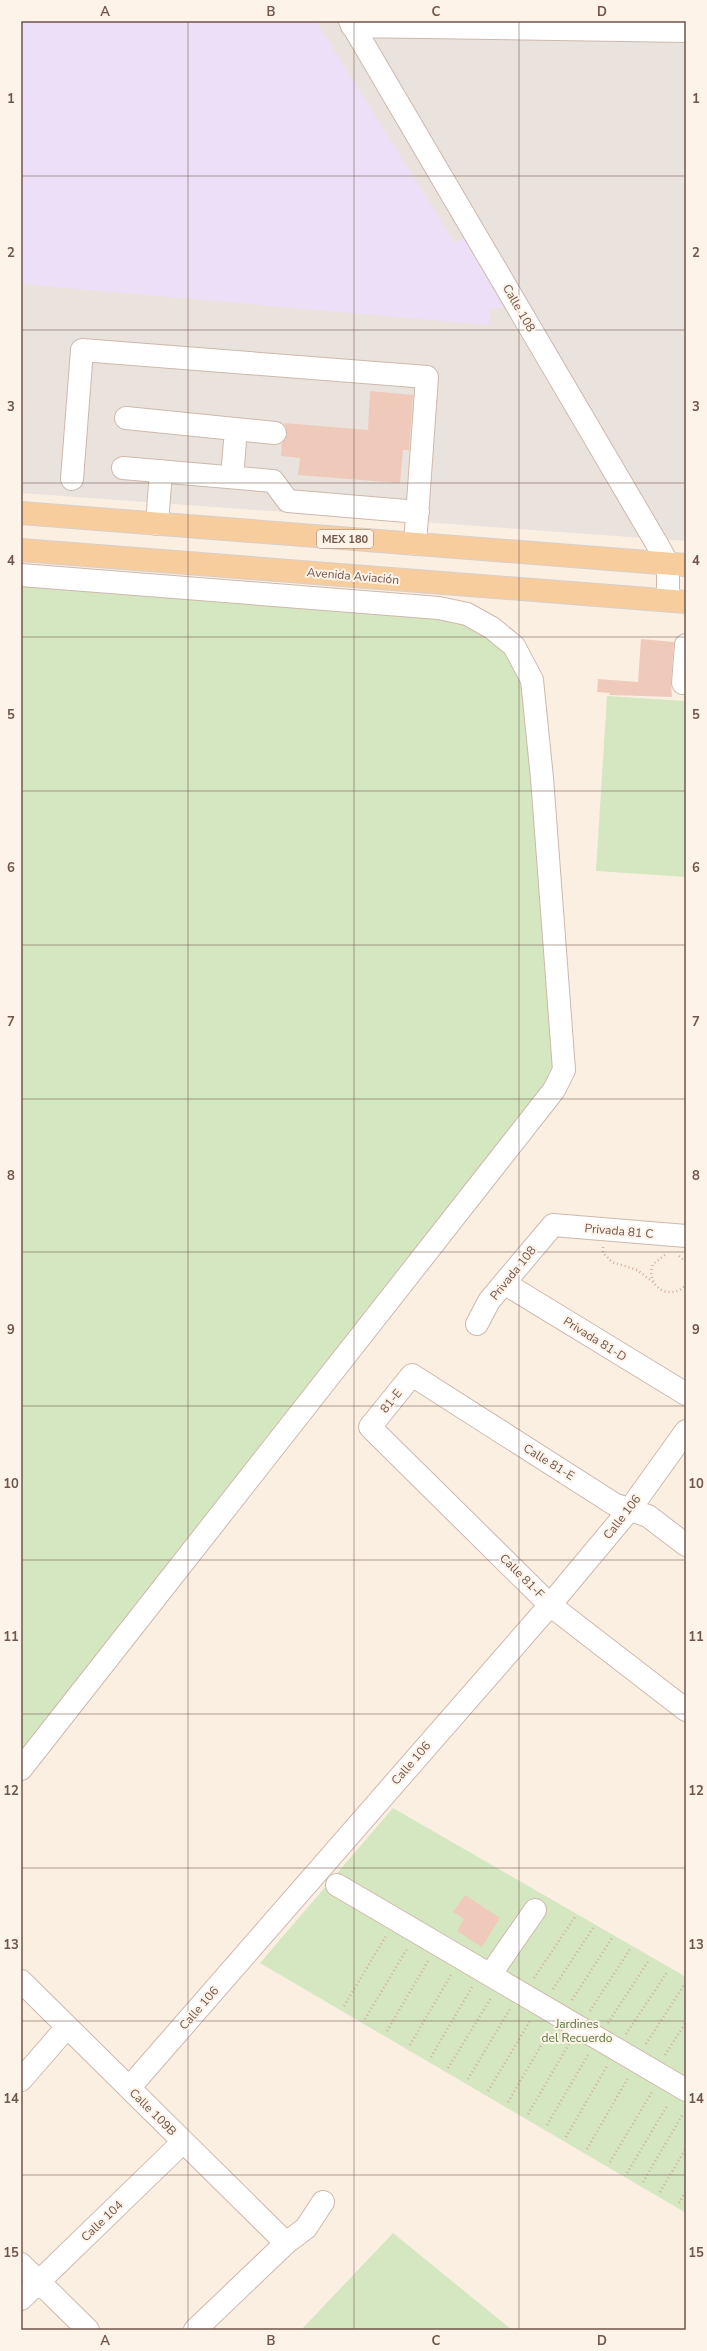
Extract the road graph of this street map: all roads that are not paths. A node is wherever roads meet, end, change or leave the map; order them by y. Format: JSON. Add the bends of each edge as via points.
{"nodes":[{"id":1,"x":351,"y":23,"type":"edge"},
{"id":2,"x":595,"y":25,"type":"edge"},
{"id":3,"x":686,"y":31,"type":"edge"},
{"id":4,"x":126,"y":418,"type":"dead end"},
{"id":5,"x":236,"y":429,"type":"junction"},
{"id":6,"x":275,"y":433,"type":"dead end"},
{"id":7,"x":123,"y":468,"type":"dead end"},
{"id":8,"x":161,"y":471,"type":"junction"},
{"id":9,"x":232,"y":477,"type":"junction"},
{"id":10,"x":72,"y":479,"type":"dead end"},
{"id":11,"x":418,"y":512,"type":"junction"},
{"id":12,"x":21,"y":513,"type":"edge"},
{"id":13,"x":157,"y":524,"type":"junction"},
{"id":14,"x":415,"y":544,"type":"junction"},
{"id":15,"x":21,"y":550,"type":"edge"},
{"id":16,"x":677,"y":565,"type":"edge"},
{"id":17,"x":21,"y":575,"type":"edge"},
{"id":18,"x":677,"y":601,"type":"edge"},
{"id":19,"x":686,"y":645,"type":"edge"},
{"id":20,"x":686,"y":683,"type":"edge"},
{"id":21,"x":553,"y":1225,"type":"joint"},
{"id":22,"x":681,"y":1246,"type":"edge"},
{"id":23,"x":504,"y":1283,"type":"junction"},
{"id":24,"x":477,"y":1324,"type":"dead end"},
{"id":25,"x":412,"y":1375,"type":"joint"},
{"id":26,"x":686,"y":1394,"type":"edge"},
{"id":27,"x":370,"y":1427,"type":"joint"},
{"id":28,"x":686,"y":1431,"type":"edge"},
{"id":29,"x":630,"y":1509,"type":"junction"},
{"id":30,"x":686,"y":1544,"type":"edge"},
{"id":31,"x":550,"y":1605,"type":"junction"},
{"id":32,"x":686,"y":1710,"type":"edge"},
{"id":33,"x":21,"y":1769,"type":"edge"},
{"id":34,"x":337,"y":1885,"type":"dead end"},
{"id":35,"x":535,"y":1910,"type":"dead end"},
{"id":36,"x":21,"y":1982,"type":"edge"},
{"id":37,"x":486,"y":1983,"type":"junction"},
{"id":38,"x":67,"y":2027,"type":"junction"},
{"id":39,"x":21,"y":2080,"type":"edge"},
{"id":40,"x":129,"y":2088,"type":"junction"},
{"id":41,"x":686,"y":2090,"type":"edge"},
{"id":42,"x":183,"y":2142,"type":"junction"},
{"id":43,"x":323,"y":2202,"type":"dead end"},
{"id":44,"x":286,"y":2243,"type":"junction"},
{"id":45,"x":21,"y":2264,"type":"edge"},
{"id":46,"x":39,"y":2282,"type":"junction"},
{"id":47,"x":21,"y":2299,"type":"edge"},
{"id":48,"x":88,"y":2330,"type":"edge"},
{"id":49,"x":195,"y":2330,"type":"edge"}],
"edges":[{"from":1,"to":2,"type":"street"},
{"from":1,"to":16,"type":"street","name":"Calle 108"},
{"from":2,"to":3,"type":"street"},
{"from":4,"to":5,"type":"street"},
{"from":5,"to":6,"type":"street"},
{"from":5,"to":9,"type":"street"},
{"from":7,"to":8,"type":"street"},
{"from":8,"to":9,"type":"street"},
{"from":8,"to":13,"type":"street"},
{"from":9,"to":11,"type":"street","via":[[273,481],[288,500]]},
{"from":10,"to":11,"type":"street","via":[[82,350],[427,377]]},
{"from":11,"to":14,"type":"street"},
{"from":12,"to":13,"type":"main road","number":"MEX 180"},
{"from":13,"to":14,"type":"main road","number":"MEX 180"},
{"from":14,"to":16,"type":"main road","number":"MEX 180"},
{"from":15,"to":18,"type":"main road","name":"Avenida Aviación"},
{"from":16,"to":18,"type":"street"},
{"from":17,"to":33,"type":"street","via":[[439,608],[467,614],[492,628],[514,646],[532,680],[564,1070],[544,1102]]},
{"from":19,"to":20,"type":"street","via":[[683,683]]},
{"from":21,"to":22,"type":"street","name":"Privada 81 C"},
{"from":21,"to":23,"type":"street","name":"Privada 108"},
{"from":23,"to":24,"type":"street","name":"Privada 108","via":[[489,1301]]},
{"from":23,"to":26,"type":"street","name":"Privada 81-D"},
{"from":25,"to":27,"type":"street","name":"81-E"},
{"from":25,"to":29,"type":"street","name":"Calle 81-E","via":[[614,1504]]},
{"from":27,"to":31,"type":"street","name":"Calle 81-F"},
{"from":28,"to":29,"type":"street","name":"Calle 106"},
{"from":29,"to":30,"type":"street","name":"Calle 81-E","via":[[648,1516]]},
{"from":29,"to":31,"type":"street","name":"Calle 106"},
{"from":31,"to":32,"type":"street","name":"Calle 81-F"},
{"from":31,"to":40,"type":"street","name":"Calle 106"},
{"from":34,"to":37,"type":"street"},
{"from":35,"to":37,"type":"street"},
{"from":36,"to":38,"type":"street","name":"Calle 109B"},
{"from":37,"to":41,"type":"street"},
{"from":38,"to":39,"type":"street"},
{"from":38,"to":40,"type":"street","name":"Calle 109B"},
{"from":40,"to":42,"type":"street","name":"Calle 109B"},
{"from":42,"to":44,"type":"street","name":"Calle 109B"},
{"from":42,"to":46,"type":"street","name":"Calle 104"},
{"from":43,"to":44,"type":"street","via":[[306,2228]]},
{"from":44,"to":49,"type":"street"},
{"from":45,"to":46,"type":"street"},
{"from":46,"to":47,"type":"street","name":"Calle 104"},
{"from":46,"to":48,"type":"street"}]}
